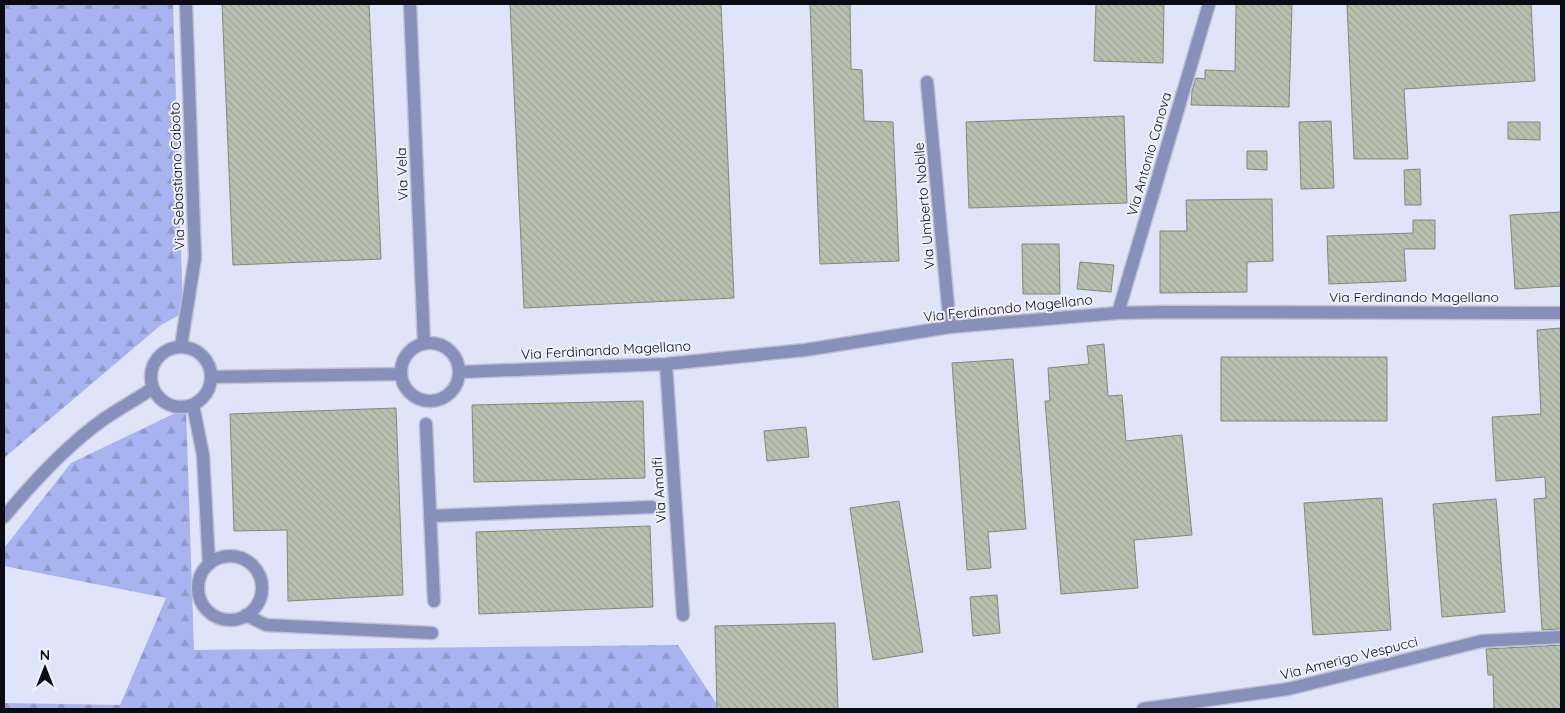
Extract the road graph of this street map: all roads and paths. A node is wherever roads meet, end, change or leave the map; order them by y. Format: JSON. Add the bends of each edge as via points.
{"nodes":[{"id":1,"x":186,"y":4,"type":"edge"},
{"id":2,"x":410,"y":4,"type":"edge"},
{"id":3,"x":1209,"y":4,"type":"edge"},
{"id":4,"x":927,"y":82,"type":"dead end"},
{"id":5,"x":1118,"y":313,"type":"junction"},
{"id":6,"x":1561,"y":313,"type":"edge"},
{"id":7,"x":950,"y":327,"type":"junction"},
{"id":8,"x":424,"y":343,"type":"junction"},
{"id":9,"x":182,"y":346,"type":"junction"},
{"id":10,"x":666,"y":364,"type":"junction"},
{"id":11,"x":460,"y":372,"type":"junction"},
{"id":12,"x":401,"y":374,"type":"junction"},
{"id":13,"x":212,"y":377,"type":"junction"},
{"id":14,"x":153,"y":388,"type":"junction"},
{"id":15,"x":193,"y":405,"type":"junction"},
{"id":16,"x":426,"y":424,"type":"dead end"},
{"id":17,"x":652,"y":507,"type":"dead end"},
{"id":18,"x":430,"y":516,"type":"junction"},
{"id":19,"x":4,"y":517,"type":"edge"},
{"id":20,"x":209,"y":564,"type":"junction"},
{"id":21,"x":434,"y":602,"type":"dead end"},
{"id":22,"x":683,"y":615,"type":"dead end"},
{"id":23,"x":246,"y":616,"type":"junction"},
{"id":24,"x":432,"y":633,"type":"dead end"},
{"id":25,"x":1561,"y":637,"type":"edge"},
{"id":26,"x":1143,"y":709,"type":"edge"}],
"edges":[{"from":1,"to":9,"type":"street","name":"Via Sebastiano Caboto","via":[[195,258]]},
{"from":2,"to":8,"type":"street","name":"Via Vela"},
{"from":3,"to":5,"type":"street","name":"Via Antonio Canova"},
{"from":4,"to":7,"type":"street","name":"Via Umberto Nobile"},
{"from":5,"to":6,"type":"street","name":"Via Ferdinando Magellano"},
{"from":5,"to":7,"type":"street","name":"Via Ferdinando Magellano"},
{"from":7,"to":10,"type":"street","name":"Via Ferdinando Magellano","via":[[805,350]]},
{"from":8,"to":11,"type":"street","via":[[442,344],[449,349],[459,363]]},
{"from":8,"to":12,"type":"street","via":[[410,351]]},
{"from":9,"to":13,"type":"street","via":[[199,352],[206,359]]},
{"from":9,"to":14,"type":"street","via":[[163,352],[156,360],[152,369]]},
{"from":10,"to":11,"type":"street","name":"Via Ferdinando Magellano"},
{"from":10,"to":22,"type":"street","name":"Via Amalfi"},
{"from":11,"to":12,"type":"street","via":[[453,391],[436,401],[416,398],[408,392]]},
{"from":12,"to":13,"type":"street"},
{"from":13,"to":15,"type":"street","via":[[207,394]]},
{"from":14,"to":15,"type":"street","via":[[165,403],[184,407]]},
{"from":14,"to":19,"type":"street","via":[[103,420],[70,447]]},
{"from":15,"to":20,"type":"street","via":[[203,455]]},
{"from":16,"to":18,"type":"street"},
{"from":17,"to":18,"type":"street"},
{"from":18,"to":21,"type":"street"},
{"from":20,"to":23,"type":"street","via":[[199,581],[204,606],[216,616],[226,619]]},
{"from":20,"to":23,"type":"street","via":[[218,558],[234,556],[249,562],[256,570],[261,579],[260,600]]},
{"from":23,"to":24,"type":"street","via":[[266,625]]},
{"from":25,"to":26,"type":"street","name":"Via Amerigo Vespucci","via":[[1482,641],[1288,689]]}]}
